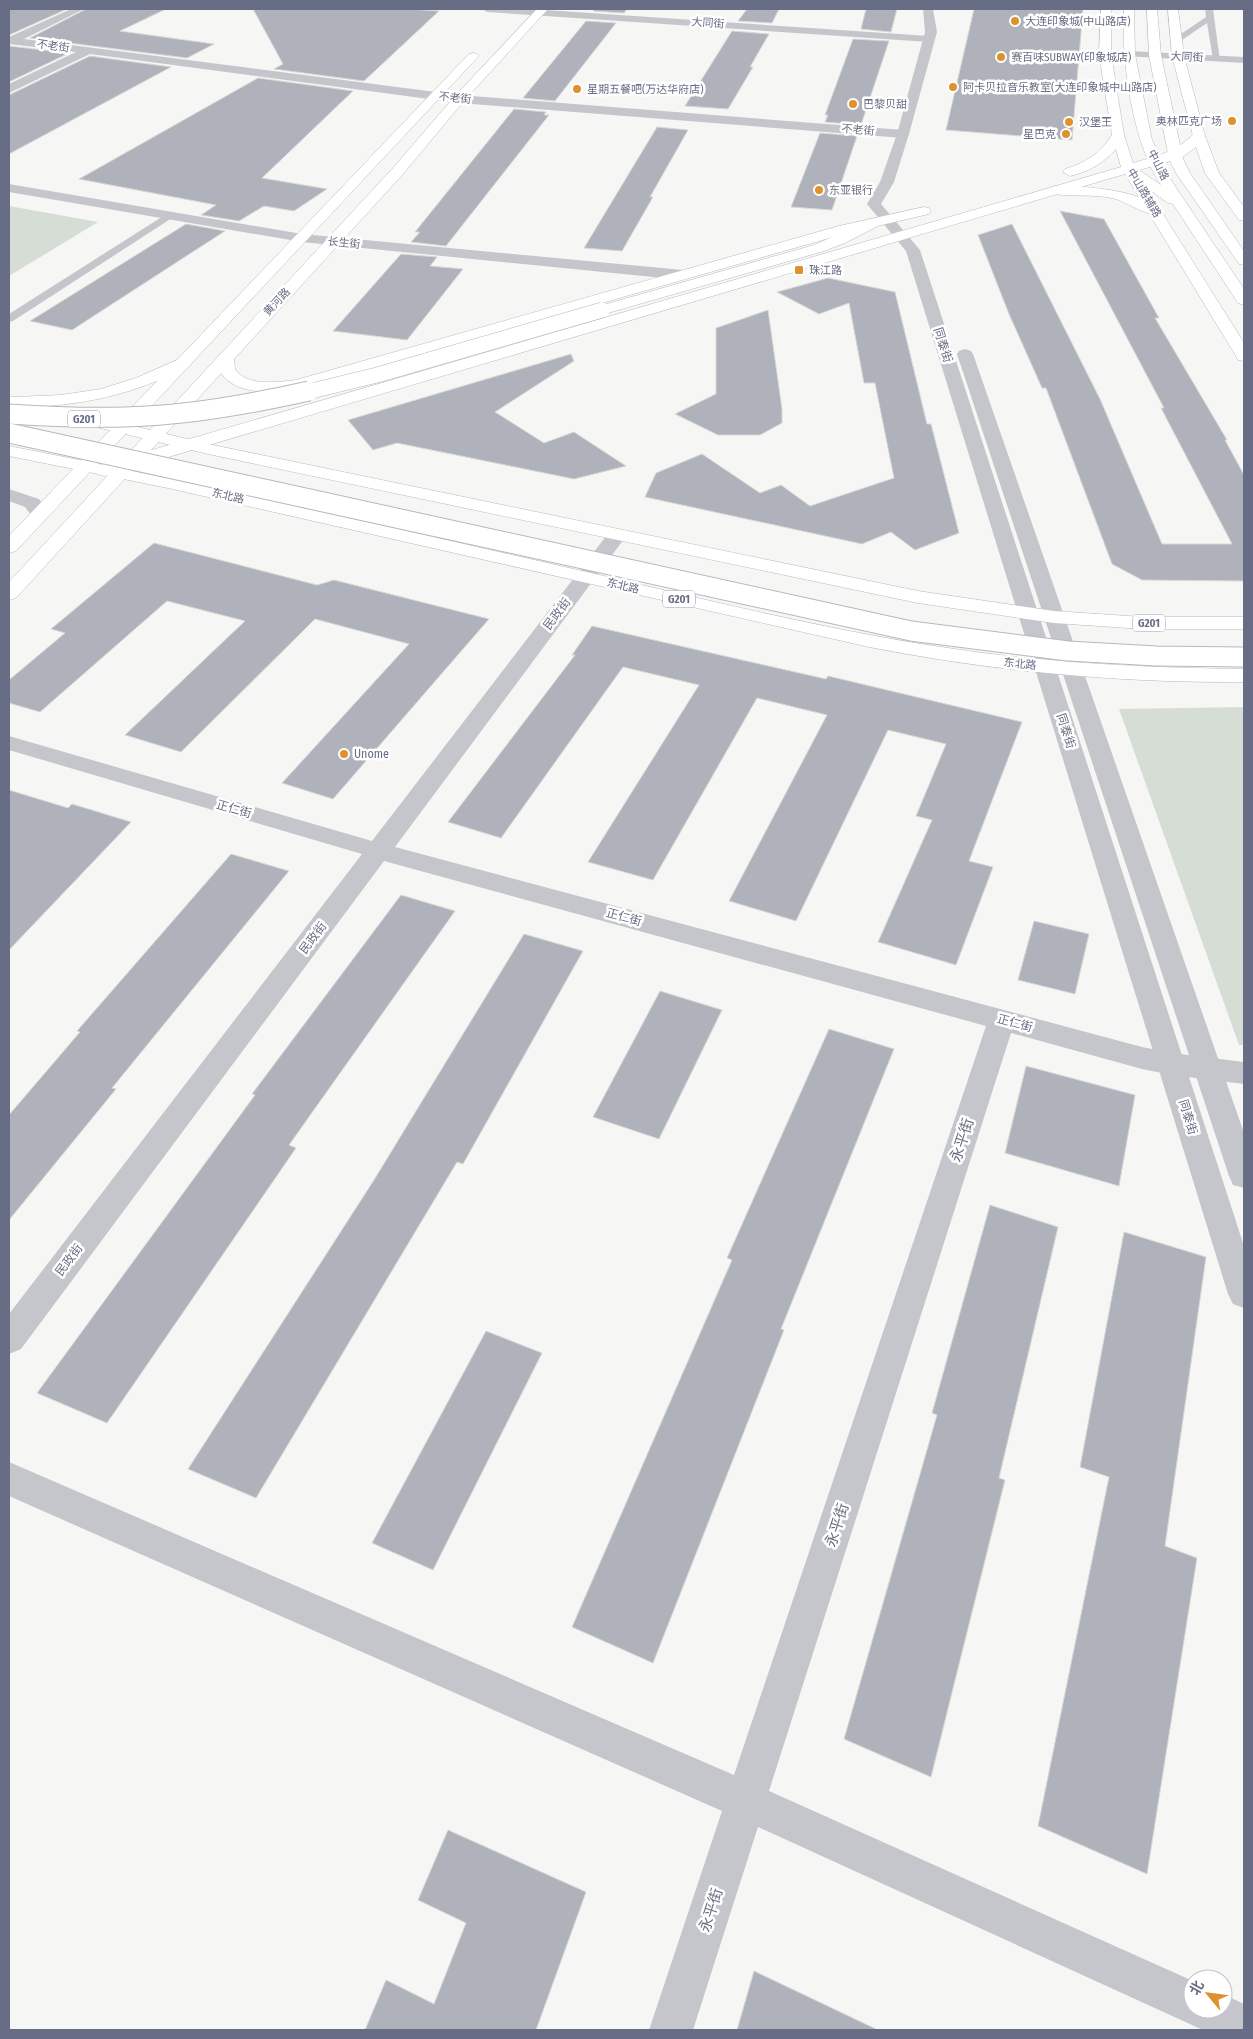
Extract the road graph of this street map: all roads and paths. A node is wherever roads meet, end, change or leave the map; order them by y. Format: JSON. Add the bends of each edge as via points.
{"nodes":[{"id":1,"x":79,"y":9,"type":"edge"},
{"id":2,"x":486,"y":9,"type":"edge"},
{"id":3,"x":518,"y":9,"type":"edge"},
{"id":4,"x":928,"y":9,"type":"edge"},
{"id":5,"x":1106,"y":9,"type":"edge"},
{"id":6,"x":1129,"y":9,"type":"edge"},
{"id":7,"x":1152,"y":9,"type":"edge"},
{"id":8,"x":1173,"y":9,"type":"edge"},
{"id":9,"x":542,"y":10,"type":"edge"},
{"id":10,"x":1209,"y":13,"type":"edge"},
{"id":11,"x":506,"y":21,"type":"dead end"},
{"id":12,"x":929,"y":39,"type":"junction"},
{"id":13,"x":1176,"y":40,"type":"junction"},
{"id":14,"x":9,"y":41,"type":"edge"},
{"id":15,"x":480,"y":48,"type":"dead end"},
{"id":16,"x":87,"y":51,"type":"junction"},
{"id":17,"x":1129,"y":54,"type":"junction"},
{"id":18,"x":1155,"y":55,"type":"junction"},
{"id":19,"x":1178,"y":56,"type":"junction"},
{"id":20,"x":1217,"y":59,"type":"junction"},
{"id":21,"x":1244,"y":60,"type":"edge"},
{"id":22,"x":9,"y":88,"type":"edge"},
{"id":23,"x":435,"y":96,"type":"junction"},
{"id":24,"x":459,"y":98,"type":"junction"},
{"id":25,"x":903,"y":134,"type":"junction"},
{"id":26,"x":1118,"y":135,"type":"junction"},
{"id":27,"x":1199,"y":136,"type":"junction"},
{"id":28,"x":1176,"y":155,"type":"junction"},
{"id":29,"x":1154,"y":161,"type":"junction"},
{"id":30,"x":1128,"y":169,"type":"junction"},
{"id":31,"x":1045,"y":179,"type":"dead end"},
{"id":32,"x":9,"y":188,"type":"edge"},
{"id":33,"x":1055,"y":190,"type":"junction"},
{"id":34,"x":1182,"y":206,"type":"junction"},
{"id":35,"x":935,"y":209,"type":"dead end"},
{"id":36,"x":1154,"y":211,"type":"junction"},
{"id":37,"x":168,"y":216,"type":"junction"},
{"id":38,"x":1244,"y":217,"type":"edge"},
{"id":39,"x":896,"y":225,"type":"junction"},
{"id":40,"x":302,"y":238,"type":"junction"},
{"id":41,"x":333,"y":242,"type":"junction"},
{"id":42,"x":1244,"y":261,"type":"edge"},
{"id":43,"x":936,"y":268,"type":"dead end"},
{"id":44,"x":683,"y":275,"type":"junction"},
{"id":45,"x":1244,"y":300,"type":"edge"},
{"id":46,"x":9,"y":319,"type":"edge"},
{"id":47,"x":961,"y":342,"type":"dead end"},
{"id":48,"x":1244,"y":356,"type":"edge"},
{"id":49,"x":226,"y":358,"type":"junction"},
{"id":50,"x":184,"y":362,"type":"junction"},
{"id":51,"x":297,"y":385,"type":"junction"},
{"id":52,"x":321,"y":406,"type":"junction"},
{"id":53,"x":10,"y":409,"type":"edge"},
{"id":54,"x":257,"y":425,"type":"junction"},
{"id":55,"x":122,"y":428,"type":"junction"},
{"id":56,"x":9,"y":433,"type":"edge"},
{"id":57,"x":154,"y":436,"type":"junction"},
{"id":58,"x":189,"y":444,"type":"junction"},
{"id":59,"x":9,"y":451,"type":"edge"},
{"id":60,"x":240,"y":456,"type":"junction"},
{"id":61,"x":110,"y":468,"type":"junction"},
{"id":62,"x":201,"y":490,"type":"junction"},
{"id":63,"x":9,"y":495,"type":"edge"},
{"id":64,"x":40,"y":514,"type":"junction"},
{"id":65,"x":617,"y":535,"type":"junction"},
{"id":66,"x":9,"y":547,"type":"edge"},
{"id":67,"x":586,"y":577,"type":"junction"},
{"id":68,"x":9,"y":594,"type":"edge"},
{"id":69,"x":1028,"y":614,"type":"junction"},
{"id":70,"x":1054,"y":617,"type":"junction"},
{"id":71,"x":1244,"y":623,"type":"edge"},
{"id":72,"x":1244,"y":639,"type":"edge"},
{"id":73,"x":1244,"y":656,"type":"edge"},
{"id":74,"x":1045,"y":667,"type":"junction"},
{"id":75,"x":1073,"y":670,"type":"junction"},
{"id":76,"x":1244,"y":676,"type":"edge"},
{"id":77,"x":9,"y":743,"type":"edge"},
{"id":78,"x":379,"y":851,"type":"junction"},
{"id":79,"x":1002,"y":1019,"type":"junction"},
{"id":80,"x":1172,"y":1064,"type":"junction"},
{"id":81,"x":1208,"y":1069,"type":"junction"},
{"id":82,"x":1244,"y":1073,"type":"edge"},
{"id":83,"x":1244,"y":1176,"type":"edge"},
{"id":84,"x":1244,"y":1294,"type":"edge"},
{"id":85,"x":9,"y":1339,"type":"edge"},
{"id":86,"x":9,"y":1479,"type":"edge"},
{"id":87,"x":746,"y":1801,"type":"junction"},
{"id":88,"x":1183,"y":1998,"type":"edge"},
{"id":89,"x":1228,"y":2019,"type":"edge"},
{"id":90,"x":1244,"y":2026,"type":"edge"},
{"id":91,"x":671,"y":2030,"type":"edge"}],
"edges":[{"from":1,"to":14,"type":"street"},
{"from":2,"to":3,"type":"street","name":"大同街"},
{"from":3,"to":9,"type":"street","name":"大同街"},
{"from":3,"to":11,"type":"main road"},
{"from":4,"to":12,"type":"street","name":"同泰街"},
{"from":5,"to":26,"type":"main road","name":"中山路辅路","via":[[1105,54]]},
{"from":6,"to":17,"type":"main road","name":"中山路"},
{"from":7,"to":18,"type":"main road","name":"中山路"},
{"from":8,"to":13,"type":"main road"},
{"from":9,"to":12,"type":"street","name":"大同街"},
{"from":9,"to":24,"type":"main road","name":"黄河路"},
{"from":10,"to":13,"type":"lane"},
{"from":10,"to":20,"type":"lane"},
{"from":12,"to":25,"type":"street","name":"同泰街"},
{"from":13,"to":19,"type":"main road"},
{"from":14,"to":16,"type":"street","name":"不老街"},
{"from":15,"to":23,"type":"main road","name":"黄河路"},
{"from":16,"to":22,"type":"street"},
{"from":16,"to":23,"type":"street","name":"不老街"},
{"from":17,"to":18,"type":"street","name":"大同街"},
{"from":17,"to":29,"type":"main road","name":"中山路","via":[[1146,140]]},
{"from":18,"to":19,"type":"street","name":"大同街"},
{"from":18,"to":28,"type":"main road","name":"中山路"},
{"from":19,"to":20,"type":"street","name":"大同街"},
{"from":19,"to":27,"type":"main road"},
{"from":20,"to":21,"type":"street","name":"大同街"},
{"from":23,"to":24,"type":"street","name":"不老街"},
{"from":23,"to":40,"type":"main road","name":"黄河路"},
{"from":24,"to":25,"type":"street","name":"不老街"},
{"from":24,"to":41,"type":"main road","name":"黄河路"},
{"from":25,"to":39,"type":"street","name":"同泰街","via":[[887,182],[874,204]]},
{"from":26,"to":30,"type":"main road","name":"中山路辅路"},
{"from":26,"to":31,"type":"main road","via":[[1112,147],[1100,158],[1081,169]]},
{"from":27,"to":28,"type":"main road"},
{"from":27,"to":38,"type":"main road","via":[[1212,172]]},
{"from":28,"to":29,"type":"main road"},
{"from":28,"to":42,"type":"main road","name":"中山路","via":[[1183,173]]},
{"from":29,"to":30,"type":"main road"},
{"from":29,"to":34,"type":"main road","name":"中山路"},
{"from":30,"to":33,"type":"main road"},
{"from":30,"to":34,"type":"main road"},
{"from":30,"to":36,"type":"main road","name":"中山路辅路"},
{"from":32,"to":37,"type":"street","name":"长生街"},
{"from":33,"to":36,"type":"main road","via":[[1110,194],[1142,203]]},
{"from":33,"to":39,"type":"main road"},
{"from":34,"to":45,"type":"main road","name":"中山路"},
{"from":35,"to":39,"type":"main road"},
{"from":36,"to":48,"type":"main road","name":"中山路辅路"},
{"from":37,"to":40,"type":"street","name":"长生街"},
{"from":37,"to":46,"type":"lane"},
{"from":39,"to":43,"type":"street","name":"同泰街","via":[[930,249]]},
{"from":39,"to":44,"type":"main road"},
{"from":39,"to":52,"type":"main road"},
{"from":39,"to":53,"type":"main road","bridge":true,"via":[[350,382],[246,404],[149,416],[58,417]]},
{"from":39,"to":69,"type":"street","name":"同泰街","via":[[913,250]]},
{"from":40,"to":41,"type":"street","name":"长生街"},
{"from":40,"to":50,"type":"main road","name":"黄河路"},
{"from":41,"to":44,"type":"street","name":"长生街"},
{"from":41,"to":49,"type":"main road","name":"黄河路"},
{"from":44,"to":51,"type":"main road"},
{"from":47,"to":70,"type":"street","name":"同泰街"},
{"from":49,"to":51,"type":"main road","via":[[225,368],[238,380],[273,387]]},
{"from":49,"to":57,"type":"main road","name":"黄河路"},
{"from":50,"to":53,"type":"main road","via":[[150,379],[100,396]]},
{"from":50,"to":55,"type":"main road","name":"黄河路"},
{"from":51,"to":52,"type":"main road"},
{"from":52,"to":54,"type":"main road"},
{"from":53,"to":55,"type":"main road","number":"G201"},
{"from":53,"to":72,"type":"main road","via":[[909,613],[1063,634],[1150,640]]},
{"from":54,"to":58,"type":"main road"},
{"from":54,"to":60,"type":"main road","via":[[235,442],[234,450]]},
{"from":55,"to":57,"type":"main road","number":"G201"},
{"from":55,"to":61,"type":"main road","name":"黄河路"},
{"from":56,"to":73,"type":"main road","name":"东北路","bridge":true,"via":[[911,631],[1068,651]]},
{"from":57,"to":58,"type":"main road","number":"G201"},
{"from":57,"to":61,"type":"main road","name":"黄河路"},
{"from":58,"to":60,"type":"main road","number":"G201"},
{"from":58,"to":61,"type":"main road"},
{"from":59,"to":61,"type":"main road","name":"东北路","number":"G201"},
{"from":60,"to":62,"type":"main road"},
{"from":60,"to":65,"type":"main road","number":"G201"},
{"from":61,"to":62,"type":"main road","name":"东北路","number":"G201"},
{"from":61,"to":64,"type":"main road","name":"黄河路"},
{"from":61,"to":68,"type":"main road","name":"黄河路"},
{"from":62,"to":67,"type":"main road","name":"东北路","number":"G201"},
{"from":63,"to":64,"type":"street","via":[[32,503]]},
{"from":64,"to":66,"type":"main road","name":"黄河路"},
{"from":65,"to":67,"type":"street","name":"民政街"},
{"from":65,"to":69,"type":"main road","number":"G201","via":[[909,596]]},
{"from":67,"to":74,"type":"main road","name":"东北路","number":"G201","via":[[829,633]]},
{"from":67,"to":78,"type":"street","name":"民政街"},
{"from":69,"to":70,"type":"main road","number":"G201"},
{"from":69,"to":74,"type":"street","name":"同泰街"},
{"from":70,"to":71,"type":"main road","number":"G201","via":[[1143,623]]},
{"from":70,"to":75,"type":"street","name":"同泰街"},
{"from":74,"to":75,"type":"main road","name":"东北路","number":"G201"},
{"from":74,"to":80,"type":"street","name":"同泰街"},
{"from":75,"to":76,"type":"main road","name":"东北路","number":"G201"},
{"from":75,"to":81,"type":"street","name":"同泰街"},
{"from":77,"to":78,"type":"street","name":"正仁街"},
{"from":78,"to":79,"type":"street","name":"正仁街"},
{"from":78,"to":85,"type":"street","name":"民政街"},
{"from":79,"to":80,"type":"street","name":"正仁街"},
{"from":79,"to":87,"type":"street","name":"永平街"},
{"from":80,"to":81,"type":"street","name":"正仁街"},
{"from":80,"to":84,"type":"street","name":"同泰街"},
{"from":81,"to":82,"type":"street","name":"正仁街"},
{"from":81,"to":83,"type":"street","name":"同泰街"},
{"from":86,"to":87,"type":"street"},
{"from":87,"to":88,"type":"street"},
{"from":87,"to":91,"type":"street","name":"永平街"},
{"from":89,"to":90,"type":"street"}]}
